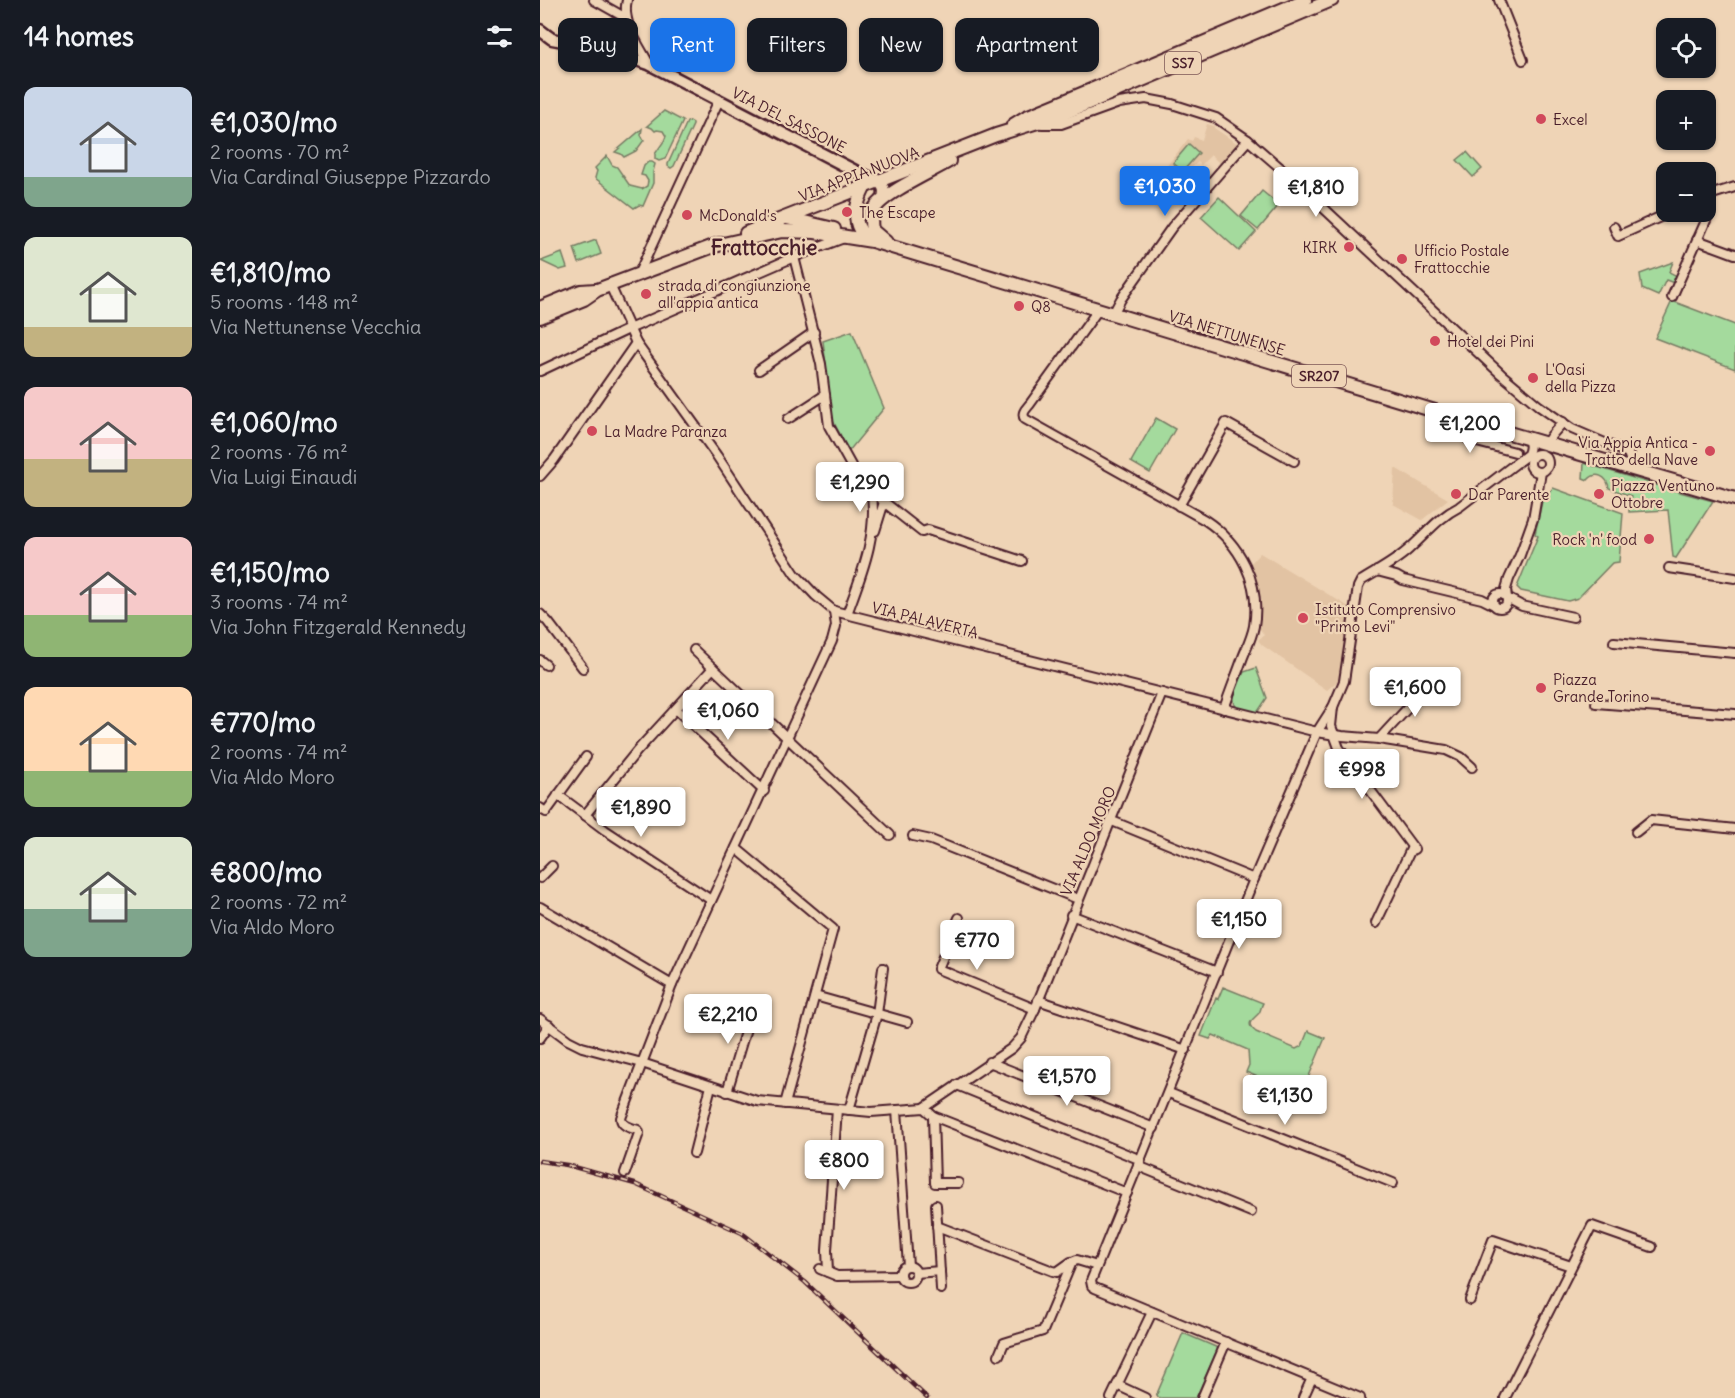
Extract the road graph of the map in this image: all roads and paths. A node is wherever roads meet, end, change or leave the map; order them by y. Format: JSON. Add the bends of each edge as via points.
{"nodes":[{"id":1,"x":594,"y":0,"type":"edge"},
{"id":2,"x":627,"y":0,"type":"edge"},
{"id":3,"x":1305,"y":0,"type":"edge"},
{"id":4,"x":1332,"y":0,"type":"edge"},
{"id":5,"x":1499,"y":0,"type":"edge"},
{"id":6,"x":626,"y":18,"type":"joint"},
{"id":7,"x":540,"y":30,"type":"edge"},
{"id":8,"x":552,"y":39,"type":"junction"},
{"id":9,"x":540,"y":42,"type":"edge"},
{"id":10,"x":638,"y":42,"type":"edge"},
{"id":11,"x":1523,"y":60,"type":"dead end"},
{"id":12,"x":649,"y":64,"type":"junction"},
{"id":13,"x":719,"y":100,"type":"junction"},
{"id":14,"x":1034,"y":124,"type":"junction"},
{"id":15,"x":996,"y":135,"type":"junction"},
{"id":16,"x":1248,"y":140,"type":"junction"},
{"id":17,"x":977,"y":143,"type":"junction"},
{"id":18,"x":859,"y":173,"type":"junction"},
{"id":19,"x":879,"y":181,"type":"junction"},
{"id":20,"x":1735,"y":187,"type":"edge"},
{"id":21,"x":864,"y":188,"type":"junction"},
{"id":22,"x":1716,"y":193,"type":"edge"},
{"id":23,"x":882,"y":200,"type":"junction"},
{"id":24,"x":786,"y":218,"type":"junction"},
{"id":25,"x":1656,"y":219,"type":"edge"},
{"id":26,"x":1705,"y":222,"type":"edge"},
{"id":27,"x":1614,"y":226,"type":"dead end"},
{"id":28,"x":848,"y":237,"type":"junction"},
{"id":29,"x":1697,"y":240,"type":"junction"},
{"id":30,"x":872,"y":242,"type":"junction"},
{"id":31,"x":714,"y":246,"type":"junction"},
{"id":32,"x":903,"y":252,"type":"junction"},
{"id":33,"x":1735,"y":254,"type":"edge"},
{"id":34,"x":794,"y":257,"type":"junction"},
{"id":35,"x":639,"y":273,"type":"junction"},
{"id":36,"x":610,"y":285,"type":"junction"},
{"id":37,"x":597,"y":290,"type":"junction"},
{"id":38,"x":1672,"y":297,"type":"dead end"},
{"id":39,"x":540,"y":308,"type":"edge"},
{"id":40,"x":1098,"y":310,"type":"junction"},
{"id":41,"x":1113,"y":314,"type":"junction"},
{"id":42,"x":540,"y":317,"type":"edge"},
{"id":43,"x":630,"y":328,"type":"junction"},
{"id":44,"x":814,"y":332,"type":"junction"},
{"id":45,"x":636,"y":344,"type":"junction"},
{"id":46,"x":759,"y":370,"type":"dead end"},
{"id":47,"x":540,"y":371,"type":"edge"},
{"id":48,"x":825,"y":395,"type":"junction"},
{"id":49,"x":788,"y":419,"type":"dead end"},
{"id":50,"x":1468,"y":422,"type":"junction"},
{"id":51,"x":1563,"y":422,"type":"junction"},
{"id":52,"x":1526,"y":438,"type":"junction"},
{"id":53,"x":1550,"y":445,"type":"junction"},
{"id":54,"x":1515,"y":452,"type":"dead end"},
{"id":55,"x":1294,"y":460,"type":"dead end"},
{"id":56,"x":1549,"y":465,"type":"junction"},
{"id":57,"x":1634,"y":471,"type":"junction"},
{"id":58,"x":1541,"y":472,"type":"junction"},
{"id":59,"x":540,"y":476,"type":"edge"},
{"id":60,"x":871,"y":488,"type":"junction"},
{"id":61,"x":1735,"y":499,"type":"edge"},
{"id":62,"x":884,"y":502,"type":"junction"},
{"id":63,"x":1179,"y":506,"type":"junction"},
{"id":64,"x":871,"y":537,"type":"junction"},
{"id":65,"x":1022,"y":561,"type":"dead end"},
{"id":66,"x":1669,"y":568,"type":"dead end"},
{"id":67,"x":1377,"y":571,"type":"junction"},
{"id":68,"x":1735,"y":578,"type":"edge"},
{"id":69,"x":1500,"y":600,"type":"junction"},
{"id":70,"x":834,"y":611,"type":"junction"},
{"id":71,"x":540,"y":614,"type":"edge"},
{"id":72,"x":847,"y":614,"type":"junction"},
{"id":73,"x":1573,"y":617,"type":"dead end"},
{"id":74,"x":1614,"y":642,"type":"dead end"},
{"id":75,"x":694,"y":650,"type":"dead end"},
{"id":76,"x":1735,"y":653,"type":"edge"},
{"id":77,"x":583,"y":668,"type":"dead end"},
{"id":78,"x":713,"y":668,"type":"junction"},
{"id":79,"x":1437,"y":684,"type":"dead end"},
{"id":80,"x":1162,"y":693,"type":"junction"},
{"id":81,"x":1596,"y":703,"type":"dead end"},
{"id":82,"x":1333,"y":707,"type":"junction"},
{"id":83,"x":675,"y":709,"type":"junction"},
{"id":84,"x":1224,"y":709,"type":"junction"},
{"id":85,"x":1735,"y":714,"type":"edge"},
{"id":86,"x":1317,"y":732,"type":"junction"},
{"id":87,"x":1334,"y":735,"type":"junction"},
{"id":88,"x":788,"y":738,"type":"junction"},
{"id":89,"x":1379,"y":739,"type":"junction"},
{"id":90,"x":586,"y":757,"type":"dead end"},
{"id":91,"x":1472,"y":767,"type":"dead end"},
{"id":92,"x":764,"y":791,"type":"junction"},
{"id":93,"x":558,"y":795,"type":"junction"},
{"id":94,"x":540,"y":808,"type":"edge"},
{"id":95,"x":585,"y":815,"type":"junction"},
{"id":96,"x":1112,"y":821,"type":"junction"},
{"id":97,"x":1735,"y":829,"type":"edge"},
{"id":98,"x":1636,"y":832,"type":"dead end"},
{"id":99,"x":890,"y":835,"type":"dead end"},
{"id":100,"x":913,"y":837,"type":"dead end"},
{"id":101,"x":736,"y":848,"type":"junction"},
{"id":102,"x":552,"y":866,"type":"dead end"},
{"id":103,"x":540,"y":878,"type":"edge"},
{"id":104,"x":1254,"y":879,"type":"junction"},
{"id":105,"x":1078,"y":899,"type":"junction"},
{"id":106,"x":711,"y":900,"type":"junction"},
{"id":107,"x":540,"y":907,"type":"edge"},
{"id":108,"x":1071,"y":915,"type":"junction"},
{"id":109,"x":959,"y":918,"type":"dead end"},
{"id":110,"x":1376,"y":923,"type":"dead end"},
{"id":111,"x":883,"y":968,"type":"dead end"},
{"id":112,"x":1216,"y":972,"type":"junction"},
{"id":113,"x":672,"y":985,"type":"junction"},
{"id":114,"x":815,"y":996,"type":"junction"},
{"id":115,"x":1038,"y":1000,"type":"junction"},
{"id":116,"x":753,"y":1005,"type":"dead end"},
{"id":117,"x":1035,"y":1009,"type":"junction"},
{"id":118,"x":877,"y":1014,"type":"junction"},
{"id":119,"x":540,"y":1019,"type":"edge"},
{"id":120,"x":907,"y":1022,"type":"dead end"},
{"id":121,"x":549,"y":1025,"type":"junction"},
{"id":122,"x":540,"y":1038,"type":"edge"},
{"id":123,"x":1186,"y":1050,"type":"junction"},
{"id":124,"x":989,"y":1062,"type":"junction"},
{"id":125,"x":642,"y":1063,"type":"junction"},
{"id":126,"x":957,"y":1085,"type":"junction"},
{"id":127,"x":711,"y":1086,"type":"junction"},
{"id":128,"x":727,"y":1092,"type":"junction"},
{"id":129,"x":1168,"y":1093,"type":"junction"},
{"id":130,"x":785,"y":1104,"type":"junction"},
{"id":131,"x":924,"y":1108,"type":"junction"},
{"id":132,"x":837,"y":1109,"type":"junction"},
{"id":133,"x":849,"y":1110,"type":"junction"},
{"id":134,"x":897,"y":1110,"type":"junction"},
{"id":135,"x":933,"y":1116,"type":"junction"},
{"id":136,"x":1154,"y":1128,"type":"junction"},
{"id":137,"x":694,"y":1153,"type":"dead end"},
{"id":138,"x":1139,"y":1163,"type":"junction"},
{"id":139,"x":626,"y":1173,"type":"dead end"},
{"id":140,"x":958,"y":1183,"type":"dead end"},
{"id":141,"x":1393,"y":1183,"type":"dead end"},
{"id":142,"x":1127,"y":1193,"type":"junction"},
{"id":143,"x":936,"y":1205,"type":"dead end"},
{"id":144,"x":1251,"y":1212,"type":"dead end"},
{"id":145,"x":937,"y":1226,"type":"junction"},
{"id":146,"x":1652,"y":1247,"type":"dead end"},
{"id":147,"x":1071,"y":1262,"type":"junction"},
{"id":148,"x":909,"y":1266,"type":"junction"},
{"id":149,"x":1097,"y":1266,"type":"junction"},
{"id":150,"x":1572,"y":1266,"type":"junction"},
{"id":151,"x":940,"y":1271,"type":"junction"},
{"id":152,"x":916,"y":1273,"type":"junction"},
{"id":153,"x":900,"y":1275,"type":"junction"},
{"id":154,"x":941,"y":1289,"type":"dead end"},
{"id":155,"x":1470,"y":1300,"type":"dead end"},
{"id":156,"x":1152,"y":1312,"type":"junction"},
{"id":157,"x":1227,"y":1342,"type":"junction"},
{"id":158,"x":999,"y":1355,"type":"dead end"},
{"id":159,"x":1312,"y":1378,"type":"junction"},
{"id":160,"x":1117,"y":1385,"type":"junction"},
{"id":161,"x":1111,"y":1398,"type":"edge"},
{"id":162,"x":1145,"y":1398,"type":"edge"},
{"id":163,"x":1202,"y":1398,"type":"edge"},
{"id":164,"x":1303,"y":1398,"type":"edge"},
{"id":165,"x":1360,"y":1398,"type":"edge"},
{"id":166,"x":1505,"y":1398,"type":"edge"}],
"edges":[{"from":1,"to":6,"type":"street"},
{"from":2,"to":6,"type":"street"},
{"from":3,"to":15,"type":"main road","name":"VIA APPIA NUOVA","number":"SS7","via":[[1026,117]]},
{"from":4,"to":14,"type":"main road","name":"VIA APPIA NUOVA","number":"SS7"},
{"from":5,"to":11,"type":"street"},
{"from":7,"to":8,"type":"main road","name":"VIA DEL SASSONE"},
{"from":8,"to":9,"type":"main road"},
{"from":8,"to":12,"type":"main road","name":"VIA DEL SASSONE","via":[[600,48]]},
{"from":10,"to":12,"type":"street"},
{"from":12,"to":13,"type":"main road","name":"VIA DEL SASSONE"},
{"from":13,"to":18,"type":"main road","name":"VIA DEL SASSONE"},
{"from":13,"to":35,"type":"street"},
{"from":14,"to":15,"type":"main road","name":"VIA APPIA NUOVA","number":"SS7"},
{"from":14,"to":16,"type":"street","via":[[1060,124],[1119,103],[1146,99],[1216,118]]},
{"from":15,"to":17,"type":"main road","name":"VIA APPIA NUOVA","number":"SS7"},
{"from":16,"to":41,"type":"street","via":[[1172,227]]},
{"from":16,"to":51,"type":"street","via":[[1501,375]]},
{"from":17,"to":19,"type":"main road","name":"VIA APPIA NUOVA","number":"SS7"},
{"from":17,"to":23,"type":"main road"},
{"from":18,"to":19,"type":"main road","name":"VIA DEL SASSONE"},
{"from":18,"to":21,"type":"main road"},
{"from":19,"to":21,"type":"main road","name":"VIA APPIA NUOVA","number":"SS7"},
{"from":19,"to":23,"type":"main road","via":[[884,186]]},
{"from":20,"to":22,"type":"street"},
{"from":21,"to":24,"type":"main road","name":"VIA APPIA NUOVA","number":"SS7"},
{"from":21,"to":30,"type":"main road","via":[[856,219]]},
{"from":23,"to":32,"type":"main road","via":[[873,211],[872,230]]},
{"from":24,"to":28,"type":"main road","via":[[823,225]]},
{"from":24,"to":31,"type":"main road","name":"VIA APPIA NUOVA","number":"SS7"},
{"from":25,"to":27,"type":"street","via":[[1618,236]]},
{"from":26,"to":29,"type":"street"},
{"from":28,"to":30,"type":"main road","name":"VIA NETTUNENSE"},
{"from":28,"to":31,"type":"main road","via":[[782,231]]},
{"from":28,"to":34,"type":"street"},
{"from":29,"to":33,"type":"street"},
{"from":29,"to":38,"type":"street"},
{"from":30,"to":32,"type":"main road","name":"VIA NETTUNENSE"},
{"from":31,"to":35,"type":"main road","name":"VIA APPIA NUOVA","number":"SS7"},
{"from":32,"to":40,"type":"main road","name":"VIA NETTUNENSE","number":"SR207"},
{"from":34,"to":43,"type":"street"},
{"from":34,"to":44,"type":"street"},
{"from":35,"to":36,"type":"main road","name":"VIA APPIA NUOVA","number":"SS7"},
{"from":36,"to":37,"type":"main road","name":"VIA APPIA NUOVA","number":"SS7"},
{"from":36,"to":43,"type":"street","name":"VIA PALAVERTA"},
{"from":37,"to":39,"type":"main road","name":"VIA APPIA NUOVA","number":"SS7","via":[[581,291]]},
{"from":37,"to":42,"type":"main road","name":"VIA APPIA NUOVA","number":"SS7"},
{"from":40,"to":41,"type":"main road","name":"VIA NETTUNENSE","number":"SR207"},
{"from":40,"to":63,"type":"street","via":[[1023,417]]},
{"from":41,"to":50,"type":"main road","name":"VIA NETTUNENSE","number":"SR207"},
{"from":43,"to":45,"type":"street","name":"VIA PALAVERTA"},
{"from":43,"to":47,"type":"street"},
{"from":44,"to":46,"type":"street"},
{"from":44,"to":48,"type":"street"},
{"from":45,"to":59,"type":"street"},
{"from":45,"to":70,"type":"street","name":"VIA PALAVERTA","via":[[795,574]]},
{"from":48,"to":49,"type":"street"},
{"from":48,"to":60,"type":"street","via":[[829,426],[854,471]]},
{"from":50,"to":52,"type":"main road","name":"VIA NETTUNENSE","number":"SR207"},
{"from":50,"to":54,"type":"street","via":[[1469,440]]},
{"from":51,"to":53,"type":"street","via":[[1549,437]]},
{"from":51,"to":57,"type":"street","via":[[1628,453]]},
{"from":52,"to":53,"type":"main road","name":"VIA NETTUNENSE","number":"SR207"},
{"from":52,"to":67,"type":"street","via":[[1528,454]]},
{"from":53,"to":56,"type":"street"},
{"from":53,"to":57,"type":"main road","name":"VIA NETTUNENSE","number":"SR207"},
{"from":55,"to":63,"type":"street","via":[[1226,423]]},
{"from":56,"to":58,"type":"street"},
{"from":56,"to":58,"type":"street","via":[[1544,454],[1532,457],[1530,466]]},
{"from":57,"to":61,"type":"main road","name":"VIA NETTUNENSE","number":"SR207"},
{"from":58,"to":69,"type":"street","via":[[1533,519]]},
{"from":60,"to":62,"type":"street"},
{"from":60,"to":64,"type":"street"},
{"from":62,"to":64,"type":"street"},
{"from":62,"to":65,"type":"street","via":[[922,532],[928,530]]},
{"from":63,"to":84,"type":"street","via":[[1215,526],[1235,546],[1250,574],[1255,594],[1252,635]]},
{"from":64,"to":72,"type":"street"},
{"from":66,"to":68,"type":"street"},
{"from":67,"to":69,"type":"street","via":[[1482,599]]},
{"from":67,"to":82,"type":"street","via":[[1358,587],[1344,681]]},
{"from":69,"to":73,"type":"street"},
{"from":70,"to":72,"type":"street","name":"VIA PALAVERTA"},
{"from":70,"to":88,"type":"street","via":[[832,641]]},
{"from":71,"to":77,"type":"street"},
{"from":72,"to":80,"type":"street","name":"VIA PALAVERTA"},
{"from":74,"to":76,"type":"street"},
{"from":75,"to":78,"type":"street"},
{"from":78,"to":83,"type":"street"},
{"from":78,"to":88,"type":"street"},
{"from":79,"to":89,"type":"street","via":[[1416,699]]},
{"from":80,"to":84,"type":"street","name":"VIA PALAVERTA"},
{"from":80,"to":96,"type":"street","name":"VIA ALDO MORO"},
{"from":81,"to":85,"type":"street"},
{"from":82,"to":86,"type":"street"},
{"from":82,"to":87,"type":"street"},
{"from":83,"to":92,"type":"street"},
{"from":83,"to":95,"type":"street"},
{"from":84,"to":86,"type":"street","name":"VIA PALAVERTA"},
{"from":86,"to":87,"type":"street","name":"VIA PALAVERTA"},
{"from":86,"to":104,"type":"street"},
{"from":87,"to":89,"type":"street","name":"VIA PALAVERTA"},
{"from":87,"to":110,"type":"street","via":[[1339,748],[1413,848]]},
{"from":88,"to":92,"type":"street"},
{"from":88,"to":99,"type":"street"},
{"from":89,"to":91,"type":"street","name":"VIA PALAVERTA","via":[[1451,752]]},
{"from":90,"to":93,"type":"street"},
{"from":92,"to":101,"type":"street"},
{"from":93,"to":94,"type":"street","via":[[546,812]]},
{"from":93,"to":95,"type":"street"},
{"from":95,"to":106,"type":"street"},
{"from":96,"to":104,"type":"street"},
{"from":96,"to":105,"type":"street","name":"VIA ALDO MORO"},
{"from":97,"to":98,"type":"street","via":[[1651,820]]},
{"from":100,"to":105,"type":"street","via":[[941,844]]},
{"from":101,"to":106,"type":"street"},
{"from":101,"to":114,"type":"street","via":[[833,929]]},
{"from":102,"to":103,"type":"street"},
{"from":104,"to":112,"type":"street"},
{"from":105,"to":108,"type":"street","name":"VIA ALDO MORO"},
{"from":106,"to":113,"type":"street"},
{"from":107,"to":113,"type":"street"},
{"from":108,"to":112,"type":"street"},
{"from":108,"to":115,"type":"street","name":"VIA ALDO MORO"},
{"from":109,"to":117,"type":"street","via":[[938,969]]},
{"from":111,"to":118,"type":"street"},
{"from":112,"to":123,"type":"street"},
{"from":113,"to":125,"type":"street"},
{"from":114,"to":118,"type":"street"},
{"from":114,"to":130,"type":"street"},
{"from":115,"to":117,"type":"street","name":"VIA ALDO MORO"},
{"from":115,"to":123,"type":"street"},
{"from":116,"to":128,"type":"street"},
{"from":117,"to":124,"type":"street","name":"VIA ALDO MORO","via":[[1017,1043]]},
{"from":118,"to":120,"type":"street"},
{"from":118,"to":133,"type":"street"},
{"from":119,"to":121,"type":"street"},
{"from":121,"to":122,"type":"street"},
{"from":121,"to":125,"type":"street","via":[[582,1047]]},
{"from":123,"to":129,"type":"street"},
{"from":124,"to":126,"type":"street","name":"VIA ALDO MORO"},
{"from":124,"to":136,"type":"street"},
{"from":125,"to":127,"type":"street"},
{"from":125,"to":139,"type":"street","via":[[621,1118],[624,1125],[639,1132]]},
{"from":126,"to":131,"type":"street","name":"VIA ALDO MORO"},
{"from":126,"to":138,"type":"street"},
{"from":127,"to":128,"type":"street"},
{"from":127,"to":137,"type":"street"},
{"from":128,"to":130,"type":"street"},
{"from":129,"to":136,"type":"street"},
{"from":129,"to":141,"type":"street"},
{"from":130,"to":132,"type":"street"},
{"from":131,"to":134,"type":"street"},
{"from":131,"to":135,"type":"street"},
{"from":132,"to":133,"type":"street"},
{"from":132,"to":153,"type":"street","via":[[824,1271],[837,1276]]},
{"from":133,"to":134,"type":"street"},
{"from":134,"to":148,"type":"street"},
{"from":135,"to":140,"type":"street","via":[[935,1184]]},
{"from":135,"to":142,"type":"street"},
{"from":136,"to":138,"type":"street"},
{"from":138,"to":142,"type":"street"},
{"from":138,"to":144,"type":"street"},
{"from":142,"to":149,"type":"street"},
{"from":143,"to":145,"type":"street"},
{"from":145,"to":147,"type":"street","via":[[1053,1271],[1058,1272]]},
{"from":145,"to":151,"type":"street"},
{"from":146,"to":150,"type":"street","via":[[1592,1226]]},
{"from":147,"to":149,"type":"street"},
{"from":147,"to":158,"type":"street","via":[[1043,1331],[1004,1343]]},
{"from":148,"to":152,"type":"street"},
{"from":148,"to":153,"type":"street"},
{"from":149,"to":156,"type":"street","via":[[1092,1286]]},
{"from":150,"to":155,"type":"street","via":[[1493,1240]]},
{"from":150,"to":166,"type":"street"},
{"from":151,"to":152,"type":"street"},
{"from":151,"to":154,"type":"street"},
{"from":152,"to":153,"type":"street","via":[[909,1282]]},
{"from":156,"to":157,"type":"street"},
{"from":156,"to":160,"type":"street"},
{"from":157,"to":159,"type":"street"},
{"from":157,"to":163,"type":"street"},
{"from":159,"to":164,"type":"street"},
{"from":159,"to":165,"type":"street"},
{"from":160,"to":161,"type":"street"},
{"from":160,"to":162,"type":"street"}]}
